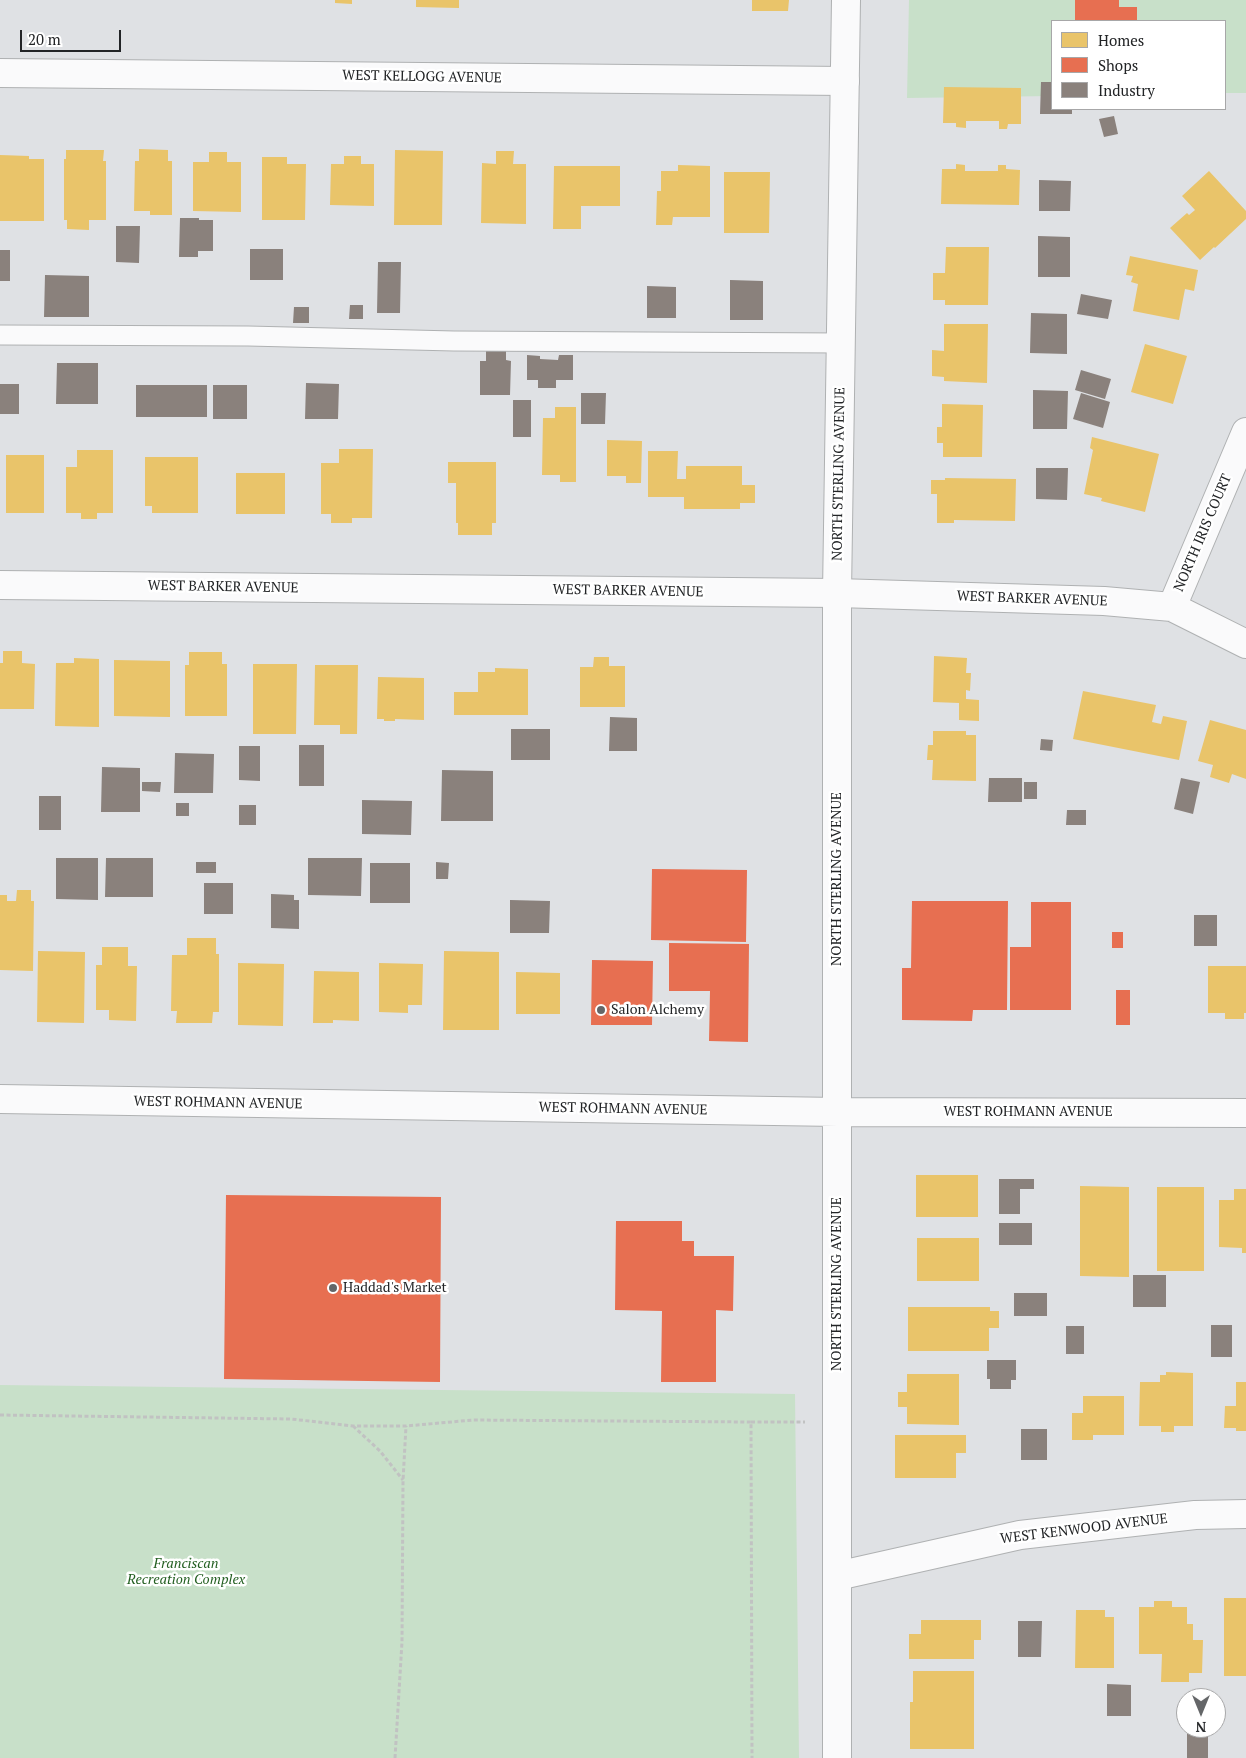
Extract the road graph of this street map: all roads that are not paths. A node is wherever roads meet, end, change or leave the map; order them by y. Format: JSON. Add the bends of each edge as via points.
{"nodes":[{"id":1,"x":846,"y":0,"type":"edge"},
{"id":2,"x":0,"y":73,"type":"edge"},
{"id":3,"x":845,"y":81,"type":"junction"},
{"id":4,"x":0,"y":335,"type":"edge"},
{"id":5,"x":841,"y":343,"type":"junction"},
{"id":6,"x":1246,"y":432,"type":"edge"},
{"id":7,"x":0,"y":585,"type":"edge"},
{"id":8,"x":837,"y":593,"type":"junction"},
{"id":9,"x":1172,"y":607,"type":"junction"},
{"id":10,"x":1246,"y":644,"type":"edge"},
{"id":11,"x":0,"y":1099,"type":"edge"},
{"id":12,"x":838,"y":1112,"type":"junction"},
{"id":13,"x":1246,"y":1113,"type":"edge"},
{"id":14,"x":1246,"y":1514,"type":"edge"},
{"id":15,"x":837,"y":1576,"type":"junction"},
{"id":16,"x":837,"y":1758,"type":"edge"}],
"edges":[{"from":1,"to":3,"type":"street","name":"NORTH STERLING AVENUE"},
{"from":2,"to":3,"type":"street","name":"WEST KELLOGG AVENUE"},
{"from":3,"to":5,"type":"street","name":"NORTH STERLING AVENUE"},
{"from":4,"to":5,"type":"lane"},
{"from":5,"to":8,"type":"street","name":"NORTH STERLING AVENUE"},
{"from":6,"to":9,"type":"street","name":"NORTH IRIS COURT"},
{"from":7,"to":8,"type":"street","name":"WEST BARKER AVENUE"},
{"from":8,"to":9,"type":"street","name":"WEST BARKER AVENUE","via":[[1104,600]]},
{"from":8,"to":12,"type":"street","name":"NORTH STERLING AVENUE"},
{"from":9,"to":10,"type":"street","name":"WEST BARKER AVENUE"},
{"from":11,"to":12,"type":"street","name":"WEST ROHMANN AVENUE"},
{"from":12,"to":13,"type":"street","name":"WEST ROHMANN AVENUE"},
{"from":12,"to":15,"type":"street","name":"NORTH STERLING AVENUE"},
{"from":14,"to":15,"type":"street","name":"WEST KENWOOD AVENUE","via":[[1195,1515],[1020,1535]]},
{"from":15,"to":16,"type":"street","name":"NORTH STERLING AVENUE"}]}
